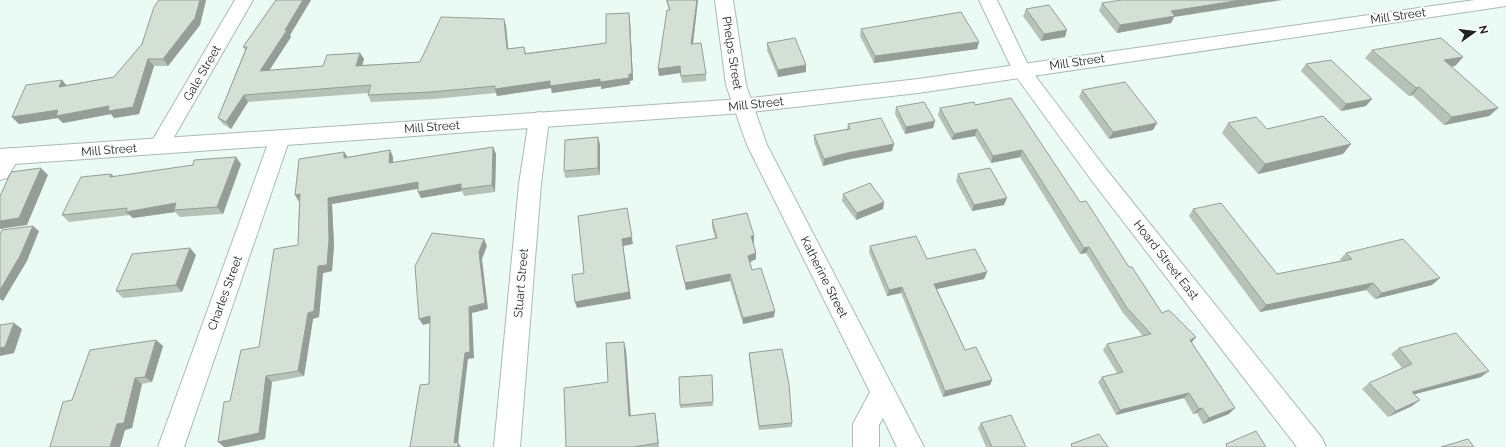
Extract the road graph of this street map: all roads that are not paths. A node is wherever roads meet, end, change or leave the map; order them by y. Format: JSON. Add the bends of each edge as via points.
{"nodes":[{"id":1,"x":244,"y":0,"type":"edge"},
{"id":2,"x":724,"y":0,"type":"edge"},
{"id":3,"x":988,"y":0,"type":"edge"},
{"id":4,"x":1506,"y":1,"type":"edge"},
{"id":5,"x":1022,"y":70,"type":"junction"},
{"id":6,"x":742,"y":106,"type":"junction"},
{"id":7,"x":539,"y":119,"type":"junction"},
{"id":8,"x":280,"y":138,"type":"junction"},
{"id":9,"x":160,"y":146,"type":"junction"},
{"id":10,"x":3,"y":162,"type":"edge"},
{"id":11,"x":883,"y":393,"type":"junction"},
{"id":12,"x":171,"y":447,"type":"edge"},
{"id":13,"x":507,"y":447,"type":"edge"},
{"id":14,"x":866,"y":447,"type":"edge"},
{"id":15,"x":911,"y":447,"type":"edge"},
{"id":16,"x":1313,"y":447,"type":"edge"}],
"edges":[{"from":1,"to":9,"type":"main road","name":"Gale Street"},
{"from":2,"to":6,"type":"main road","name":"Phelps Street","via":[[736,85]]},
{"from":3,"to":5,"type":"main road","name":"Hoard Street East"},
{"from":4,"to":5,"type":"main road","name":"Mill Street"},
{"from":5,"to":6,"type":"main road","name":"Mill Street","via":[[918,86]]},
{"from":5,"to":16,"type":"main road","name":"Hoard Street East","via":[[1100,175]]},
{"from":6,"to":7,"type":"main road","name":"Mill Street"},
{"from":6,"to":11,"type":"main road","name":"Katherine Street","via":[[757,146]]},
{"from":7,"to":8,"type":"main road","name":"Mill Street"},
{"from":7,"to":13,"type":"main road","name":"Stuart Street","via":[[530,184]]},
{"from":8,"to":9,"type":"main road","name":"Mill Street"},
{"from":8,"to":12,"type":"main road","name":"Charles Street"},
{"from":9,"to":10,"type":"main road","name":"Mill Street"},
{"from":11,"to":14,"type":"main road","via":[[866,424]]},
{"from":11,"to":15,"type":"main road","name":"Katherine Street"}]}
